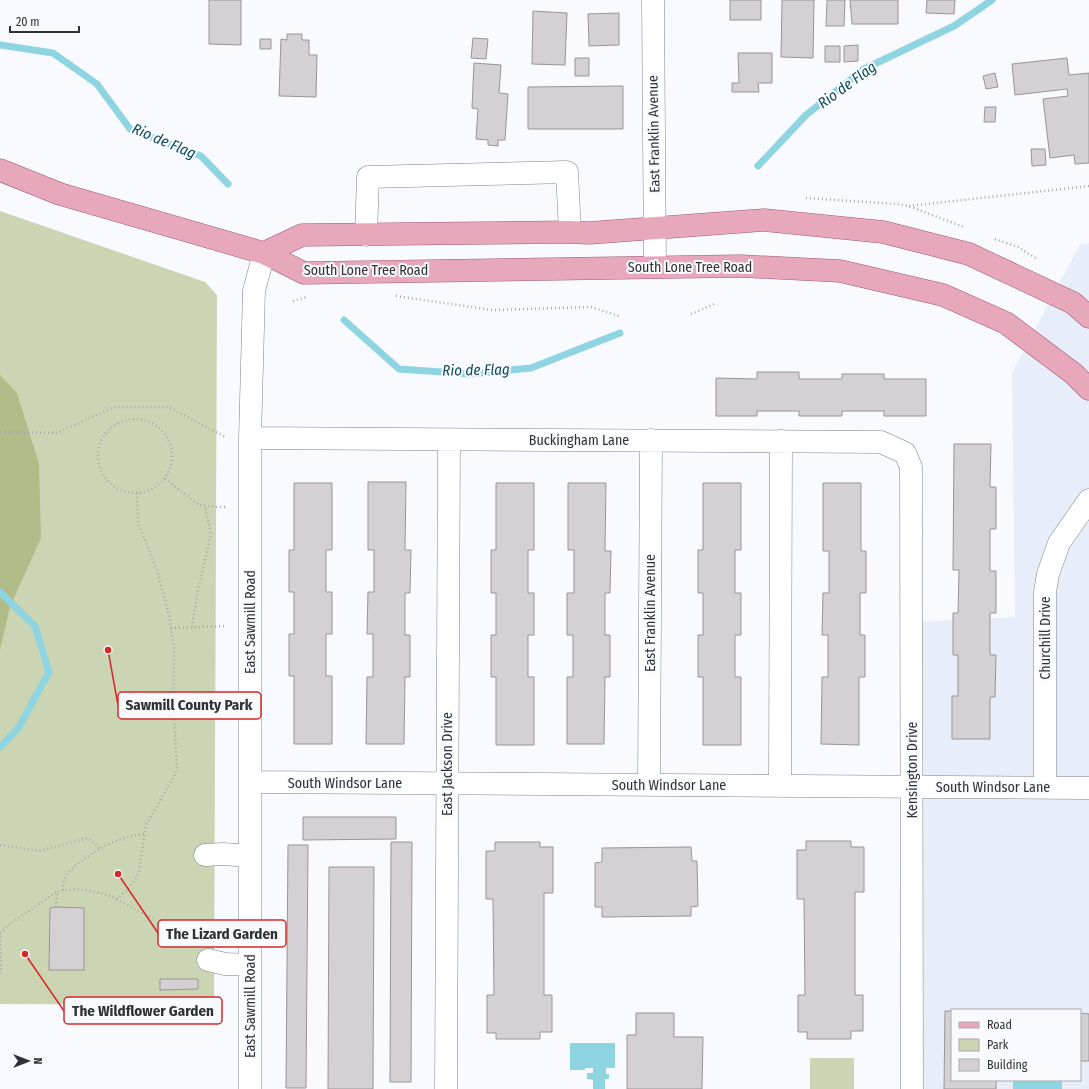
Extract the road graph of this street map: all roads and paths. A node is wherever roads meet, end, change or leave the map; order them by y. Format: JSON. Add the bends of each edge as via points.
{"nodes":[{"id":1,"x":653,"y":0,"type":"edge"},
{"id":2,"x":0,"y":170,"type":"edge"},
{"id":3,"x":1089,"y":186,"type":"edge"},
{"id":4,"x":806,"y":198,"type":"dead end"},
{"id":5,"x":656,"y":227,"type":"junction"},
{"id":6,"x":570,"y":232,"type":"junction"},
{"id":7,"x":366,"y":235,"type":"junction"},
{"id":8,"x":264,"y":253,"type":"junction"},
{"id":9,"x":656,"y":267,"type":"junction"},
{"id":10,"x":392,"y":295,"type":"dead end"},
{"id":11,"x":314,"y":296,"type":"dead end"},
{"id":12,"x":293,"y":302,"type":"dead end"},
{"id":13,"x":714,"y":304,"type":"dead end"},
{"id":14,"x":691,"y":314,"type":"dead end"},
{"id":15,"x":618,"y":316,"type":"dead end"},
{"id":16,"x":1089,"y":317,"type":"edge"},
{"id":17,"x":1089,"y":389,"type":"edge"},
{"id":18,"x":0,"y":432,"type":"edge"},
{"id":19,"x":226,"y":437,"type":"dead end"},
{"id":20,"x":250,"y":438,"type":"junction"},
{"id":21,"x":449,"y":440,"type":"junction"},
{"id":22,"x":651,"y":440,"type":"junction"},
{"id":23,"x":781,"y":441,"type":"junction"},
{"id":24,"x":905,"y":452,"type":"joint"},
{"id":25,"x":165,"y":479,"type":"junction"},
{"id":26,"x":137,"y":493,"type":"junction"},
{"id":27,"x":1089,"y":500,"type":"edge"},
{"id":28,"x":205,"y":506,"type":"junction"},
{"id":29,"x":250,"y":507,"type":"junction"},
{"id":30,"x":250,"y":626,"type":"junction"},
{"id":31,"x":192,"y":627,"type":"junction"},
{"id":32,"x":171,"y":628,"type":"junction"},
{"id":33,"x":250,"y":782,"type":"junction"},
{"id":34,"x":447,"y":783,"type":"junction"},
{"id":35,"x":649,"y":785,"type":"junction"},
{"id":36,"x":780,"y":786,"type":"junction"},
{"id":37,"x":912,"y":786,"type":"junction"},
{"id":38,"x":1045,"y":787,"type":"junction"},
{"id":39,"x":1089,"y":788,"type":"edge"},
{"id":40,"x":145,"y":834,"type":"junction"},
{"id":41,"x":0,"y":845,"type":"edge"},
{"id":42,"x":100,"y":848,"type":"junction"},
{"id":43,"x":205,"y":855,"type":"dead end"},
{"id":44,"x":250,"y":856,"type":"junction"},
{"id":45,"x":64,"y":890,"type":"junction"},
{"id":46,"x":57,"y":892,"type":"junction"},
{"id":47,"x":117,"y":899,"type":"junction"},
{"id":48,"x":56,"y":907,"type":"dead end"},
{"id":49,"x":156,"y":919,"type":"dead end"},
{"id":50,"x":0,"y":933,"type":"edge"},
{"id":51,"x":208,"y":960,"type":"dead end"},
{"id":52,"x":250,"y":965,"type":"junction"},
{"id":53,"x":0,"y":973,"type":"edge"},
{"id":54,"x":250,"y":1089,"type":"edge"},
{"id":55,"x":446,"y":1089,"type":"edge"},
{"id":56,"x":912,"y":1089,"type":"edge"}],
"edges":[{"from":1,"to":5,"type":"street","name":"East Franklin Avenue"},
{"from":2,"to":8,"type":"main road","name":"South Lone Tree Road","via":[[60,194]]},
{"from":3,"to":4,"type":"path","via":[[908,206]]},
{"from":5,"to":6,"type":"main road","via":[[589,233]]},
{"from":5,"to":9,"type":"street","name":"East Franklin Avenue"},
{"from":5,"to":16,"type":"main road","via":[[764,220],[883,232],[969,254],[1074,303]]},
{"from":6,"to":7,"type":"main road"},
{"from":6,"to":7,"type":"street","via":[[567,172],[368,177]]},
{"from":7,"to":8,"type":"main road","via":[[302,235]]},
{"from":8,"to":9,"type":"main road","name":"South Lone Tree Road","via":[[304,273]]},
{"from":8,"to":20,"type":"street","name":"East Sawmill Road","via":[[254,291]]},
{"from":9,"to":17,"type":"main road","name":"South Lone Tree Road","via":[[741,266],[840,270],[943,296],[1006,323],[1074,374]]},
{"from":10,"to":15,"type":"path","via":[[492,310],[591,307]]},
{"from":11,"to":12,"type":"path"},
{"from":13,"to":14,"type":"path"},
{"from":18,"to":19,"type":"path","via":[[57,433],[114,407],[168,407]]},
{"from":20,"to":21,"type":"street","name":"Buckingham Lane"},
{"from":20,"to":29,"type":"street","name":"East Sawmill Road"},
{"from":21,"to":22,"type":"street","name":"Buckingham Lane"},
{"from":21,"to":34,"type":"street","name":"East Jackson Drive"},
{"from":22,"to":23,"type":"street","name":"Buckingham Lane"},
{"from":22,"to":35,"type":"street","name":"East Franklin Avenue"},
{"from":23,"to":24,"type":"street","name":"Buckingham Lane","via":[[881,442]]},
{"from":23,"to":36,"type":"street"},
{"from":24,"to":37,"type":"street","name":"Kensington Drive","via":[[911,467]]},
{"from":25,"to":26,"type":"path","via":[[157,486]]},
{"from":25,"to":26,"type":"path","via":[[172,458],[170,444],[164,433],[149,422],[138,419],[123,421],[112,427],[104,436],[98,459],[102,474],[109,484],[124,492]]},
{"from":25,"to":28,"type":"path","via":[[199,505]]},
{"from":26,"to":32,"type":"path","via":[[138,523],[157,570]]},
{"from":27,"to":38,"type":"street","name":"Churchill Drive","via":[[1059,543],[1048,574],[1045,592]]},
{"from":28,"to":29,"type":"path"},
{"from":28,"to":31,"type":"path","via":[[211,534]]},
{"from":29,"to":30,"type":"street","name":"East Sawmill Road"},
{"from":30,"to":31,"type":"path"},
{"from":30,"to":33,"type":"street","name":"East Sawmill Road"},
{"from":31,"to":32,"type":"path"},
{"from":32,"to":40,"type":"path","via":[[174,649],[173,701],[177,767],[172,781],[146,825]]},
{"from":33,"to":34,"type":"street","name":"South Windsor Lane"},
{"from":33,"to":44,"type":"street","name":"East Sawmill Road"},
{"from":34,"to":35,"type":"street","name":"South Windsor Lane"},
{"from":34,"to":55,"type":"street","name":"East Jackson Drive"},
{"from":35,"to":36,"type":"street","name":"South Windsor Lane"},
{"from":36,"to":37,"type":"street","name":"South Windsor Lane"},
{"from":37,"to":38,"type":"street","name":"South Windsor Lane"},
{"from":37,"to":56,"type":"street","name":"Kensington Drive"},
{"from":38,"to":39,"type":"street","name":"South Windsor Lane"},
{"from":40,"to":42,"type":"path","via":[[121,839]]},
{"from":40,"to":47,"type":"path","via":[[139,872]]},
{"from":41,"to":42,"type":"path","via":[[40,851],[88,838]]},
{"from":42,"to":45,"type":"path","via":[[68,873],[64,881]]},
{"from":43,"to":44,"type":"street"},
{"from":44,"to":52,"type":"street","name":"East Sawmill Road"},
{"from":45,"to":46,"type":"path"},
{"from":45,"to":47,"type":"path","via":[[92,890]]},
{"from":46,"to":48,"type":"path"},
{"from":46,"to":50,"type":"path"},
{"from":47,"to":49,"type":"path"},
{"from":50,"to":53,"type":"path"},
{"from":51,"to":52,"type":"street"},
{"from":52,"to":54,"type":"street","name":"East Sawmill Road"}]}
